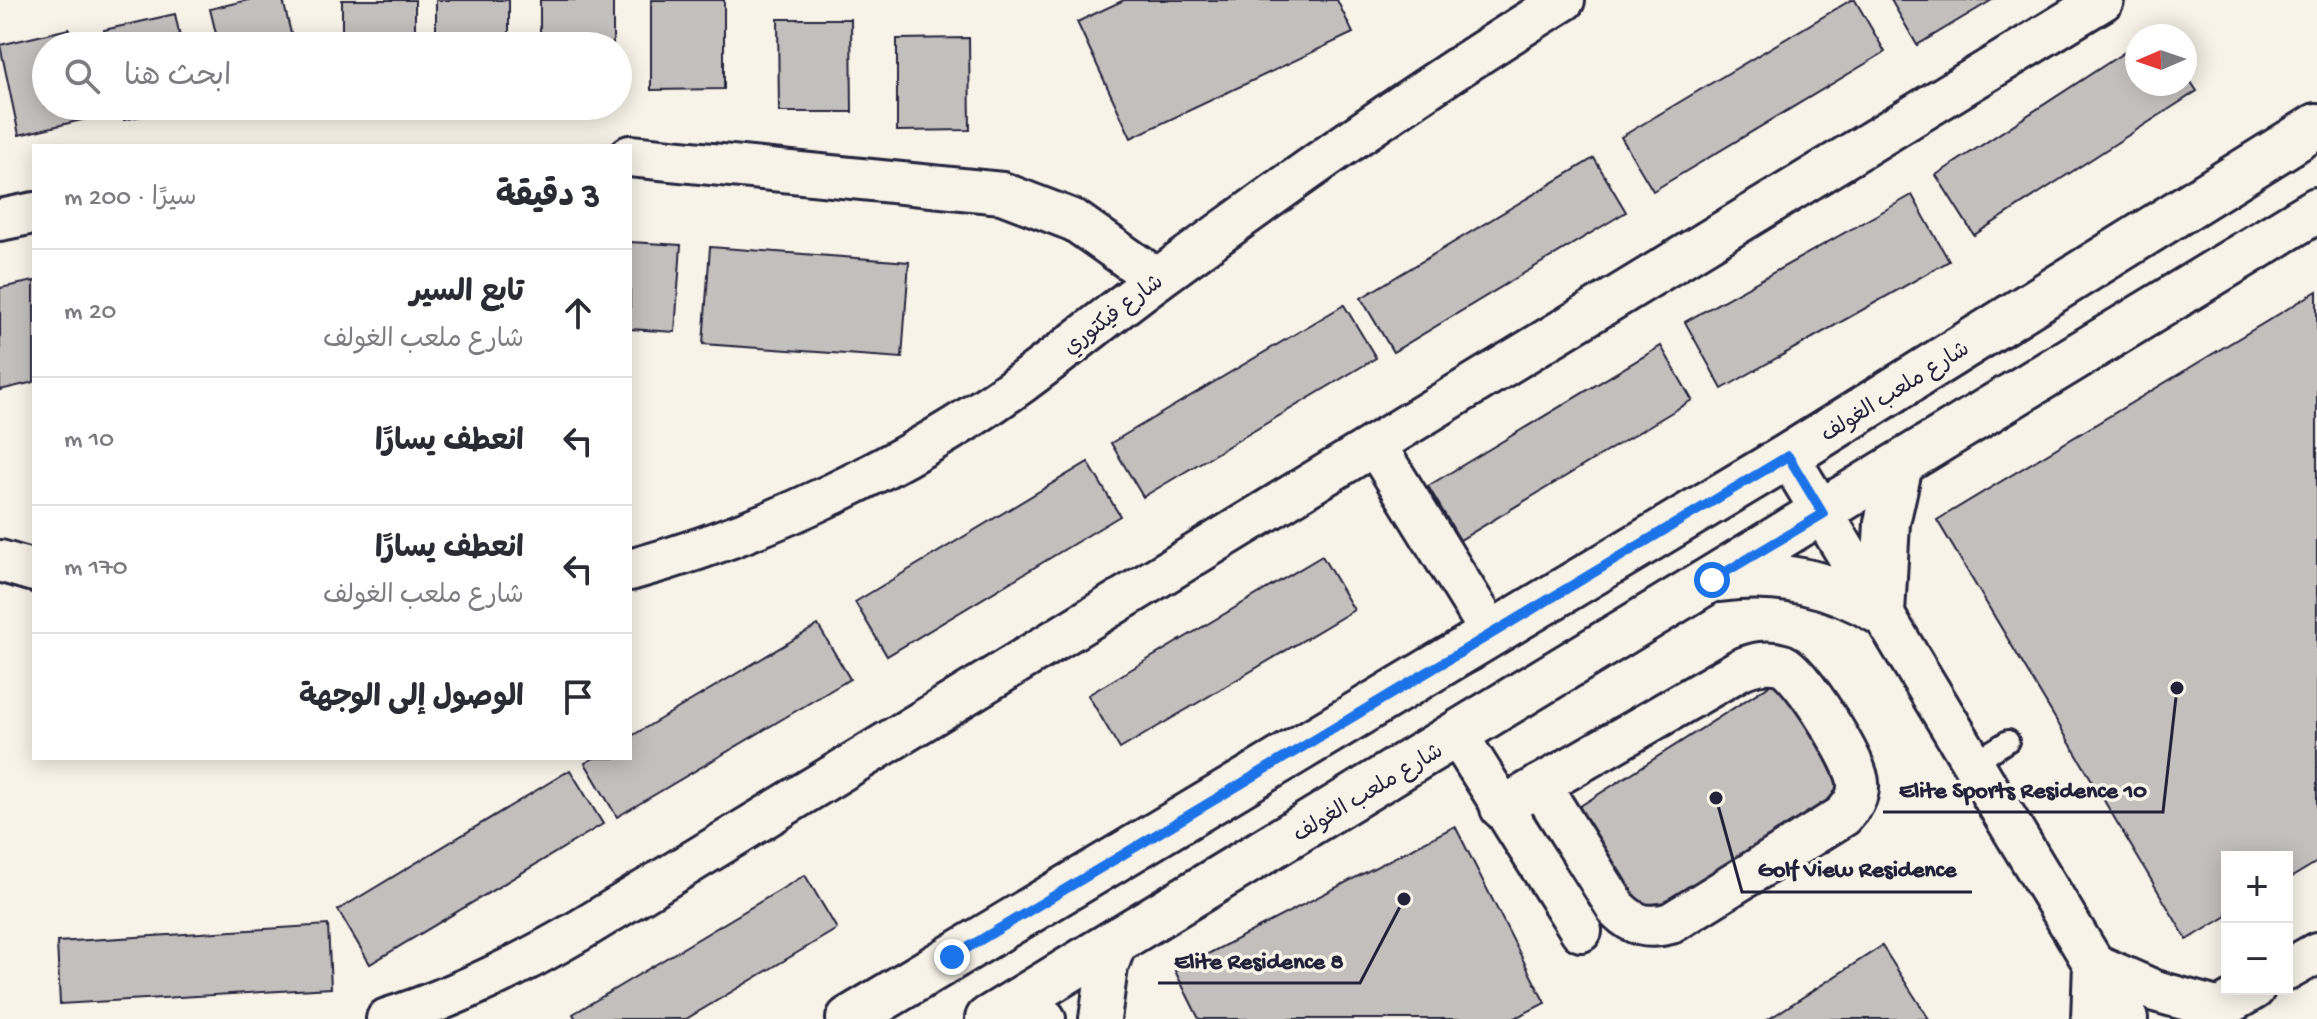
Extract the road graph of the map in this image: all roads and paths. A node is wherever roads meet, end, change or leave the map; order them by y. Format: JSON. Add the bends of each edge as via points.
{"nodes":[{"id":1,"x":1564,"y":0,"type":"edge"},
{"id":2,"x":2103,"y":0,"type":"edge"},
{"id":3,"x":2317,"y":126,"type":"edge"},
{"id":4,"x":632,"y":156,"type":"edge"},
{"id":5,"x":2317,"y":210,"type":"edge"},
{"id":6,"x":32,"y":213,"type":"edge"},
{"id":7,"x":0,"y":220,"type":"edge"},
{"id":8,"x":1157,"y":279,"type":"junction"},
{"id":9,"x":1375,"y":445,"type":"junction"},
{"id":10,"x":1788,"y":456,"type":"junction"},
{"id":11,"x":1900,"y":465,"type":"junction"},
{"id":12,"x":1823,"y":514,"type":"junction"},
{"id":13,"x":0,"y":561,"type":"edge"},
{"id":14,"x":632,"y":569,"type":"edge"},
{"id":15,"x":32,"y":570,"type":"edge"},
{"id":16,"x":1712,"y":580,"type":"junction"},
{"id":17,"x":1882,"y":613,"type":"junction"},
{"id":18,"x":1492,"y":634,"type":"junction"},
{"id":19,"x":1458,"y":736,"type":"junction"},
{"id":20,"x":2008,"y":741,"type":"dead end"},
{"id":21,"x":1973,"y":763,"type":"junction"},
{"id":22,"x":1540,"y":785,"type":"junction"},
{"id":23,"x":1501,"y":808,"type":"junction"},
{"id":24,"x":1581,"y":931,"type":"dead end"},
{"id":25,"x":1116,"y":943,"type":"junction"},
{"id":26,"x":2317,"y":953,"type":"edge"},
{"id":27,"x":2094,"y":964,"type":"junction"},
{"id":28,"x":2293,"y":967,"type":"edge"},
{"id":29,"x":2244,"y":995,"type":"edge"},
{"id":30,"x":872,"y":1013,"type":"edge"},
{"id":31,"x":2211,"y":1014,"type":"edge"},
{"id":32,"x":995,"y":1015,"type":"edge"},
{"id":33,"x":387,"y":1019,"type":"edge"},
{"id":34,"x":1045,"y":1019,"type":"edge"},
{"id":35,"x":1100,"y":1019,"type":"edge"},
{"id":36,"x":2092,"y":1019,"type":"edge"},
{"id":37,"x":2127,"y":1019,"type":"edge"}],
"edges":[{"from":1,"to":8,"type":"street","name":"شارع فيكتوري"},
{"from":2,"to":9,"type":"street"},
{"from":3,"to":10,"type":"street","name":"شارع ملعب الغولف"},
{"from":4,"to":8,"type":"street","via":[[1002,193],[1075,221]]},
{"from":5,"to":11,"type":"street","name":"شارع ملعب الغولف"},
{"from":6,"to":7,"type":"street"},
{"from":8,"to":14,"type":"street","name":"شارع فيكتوري","via":[[1020,384],[891,464],[680,556]]},
{"from":9,"to":18,"type":"street"},
{"from":9,"to":33,"type":"street","via":[[582,929],[509,971]]},
{"from":10,"to":12,"type":"street"},
{"from":10,"to":18,"type":"street","name":"شارع ملعب الغولف"},
{"from":11,"to":12,"type":"street","name":"شارع ملعب الغولف"},
{"from":11,"to":17,"type":"street","via":[[1887,523]]},
{"from":12,"to":16,"type":"street","name":"شارع ملعب الغولف"},
{"from":12,"to":17,"type":"street"},
{"from":13,"to":15,"type":"street"},
{"from":16,"to":17,"type":"street","via":[[1748,575],[1807,581],[1852,595]]},
{"from":16,"to":19,"type":"street","name":"شارع ملعب الغولف"},
{"from":17,"to":21,"type":"street"},
{"from":18,"to":30,"type":"street","name":"شارع ملعب الغولف"},
{"from":19,"to":23,"type":"street"},
{"from":19,"to":25,"type":"street","name":"شارع ملعب الغولف"},
{"from":20,"to":21,"type":"lane"},
{"from":21,"to":27,"type":"street"},
{"from":22,"to":22,"type":"street","via":[[1618,910],[1629,920],[1656,927],[1671,923],[1843,816],[1857,796],[1858,783],[1851,760],[1796,673],[1769,662],[1741,669]]},
{"from":22,"to":23,"type":"street"},
{"from":23,"to":24,"type":"street"},
{"from":25,"to":32,"type":"street","name":"شارع ملعب الغولف"},
{"from":25,"to":35,"type":"street"},
{"from":26,"to":28,"type":"street"},
{"from":27,"to":31,"type":"street"},
{"from":27,"to":36,"type":"street"},
{"from":27,"to":37,"type":"street"},
{"from":29,"to":31,"type":"street"},
{"from":32,"to":34,"type":"street"}]}
